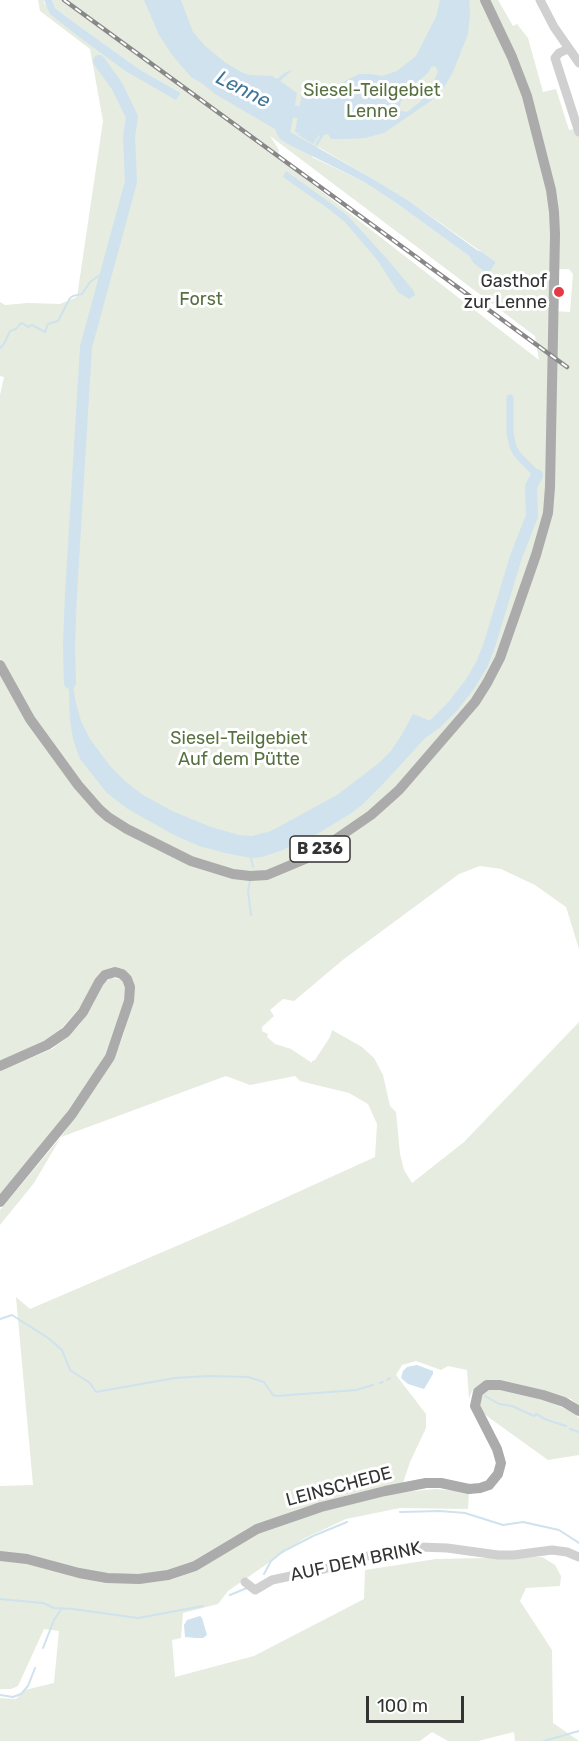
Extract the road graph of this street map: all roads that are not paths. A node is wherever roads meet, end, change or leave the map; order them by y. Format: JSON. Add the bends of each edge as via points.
{"nodes":[{"id":1,"x":485,"y":0,"type":"edge"},
{"id":2,"x":540,"y":0,"type":"edge"},
{"id":3,"x":568,"y":49,"type":"junction"},
{"id":4,"x":579,"y":63,"type":"edge"},
{"id":5,"x":579,"y":132,"type":"edge"},
{"id":6,"x":0,"y":665,"type":"edge"},
{"id":7,"x":0,"y":1066,"type":"edge"},
{"id":8,"x":0,"y":1202,"type":"edge"},
{"id":9,"x":579,"y":1411,"type":"edge"},
{"id":10,"x":0,"y":1556,"type":"edge"},
{"id":11,"x":579,"y":1557,"type":"edge"},
{"id":12,"x":245,"y":1582,"type":"dead end"}],
"edges":[{"from":1,"to":6,"type":"main road","number":"B 236","via":[[527,96],[551,190],[555,234],[548,513],[500,658],[475,702],[399,790],[371,815],[310,857],[267,875],[250,876],[191,861],[108,817],[78,785],[30,719]]},
{"from":2,"to":3,"type":"street"},
{"from":3,"to":4,"type":"street"},
{"from":3,"to":5,"type":"street","via":[[555,58]]},
{"from":7,"to":8,"type":"main road","via":[[66,1032],[105,975],[115,972],[127,979],[129,1001],[110,1057],[72,1114]]},
{"from":9,"to":10,"type":"main road","name":"LEINSCHEDE","via":[[543,1395],[487,1385],[478,1392],[475,1406],[501,1462],[489,1485],[469,1489],[418,1484],[321,1507],[257,1529],[195,1566],[168,1575],[107,1578]]},
{"from":11,"to":12,"type":"street","name":"AUF DEM BRINK","via":[[552,1550],[498,1555],[419,1547],[272,1580],[255,1590]]}]}
